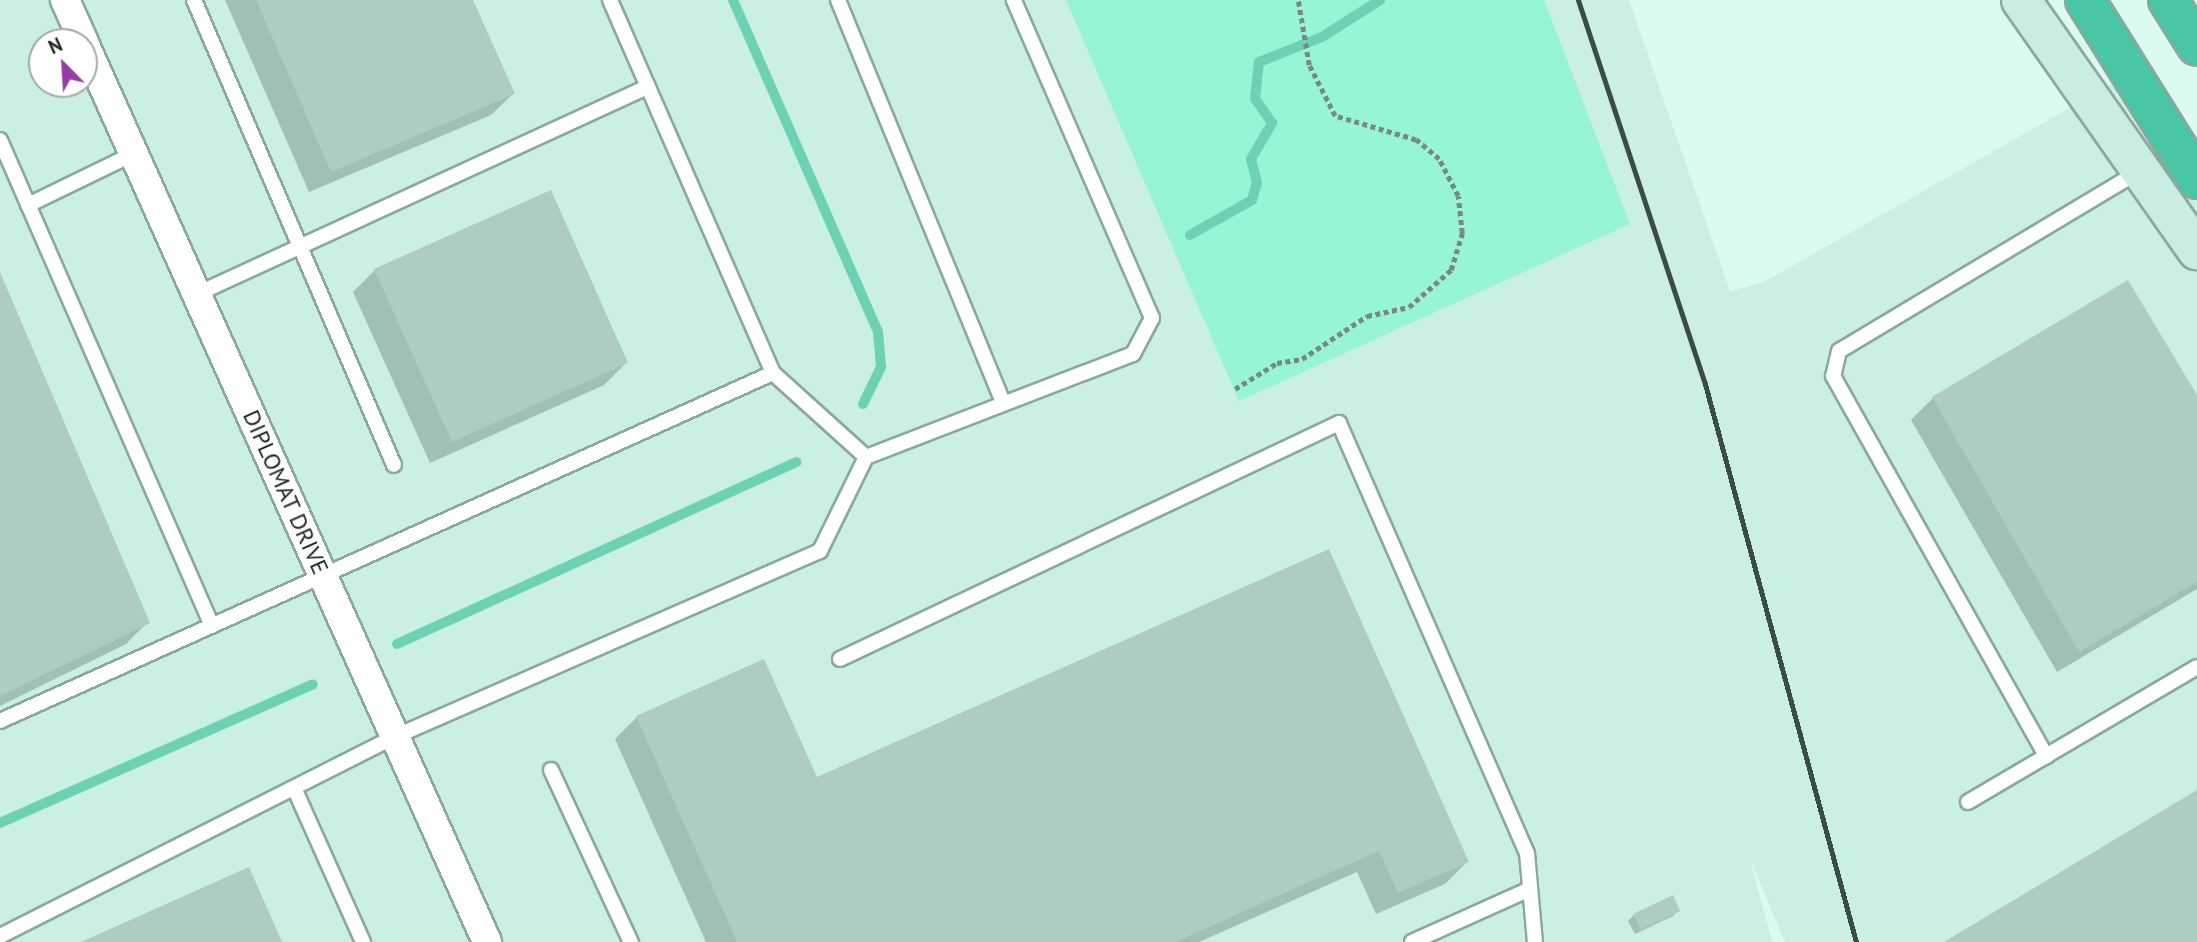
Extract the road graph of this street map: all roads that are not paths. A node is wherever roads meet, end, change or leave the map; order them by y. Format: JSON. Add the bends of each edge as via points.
{"nodes":[{"id":1,"x":65,"y":0,"type":"edge"},
{"id":2,"x":194,"y":0,"type":"edge"},
{"id":3,"x":610,"y":0,"type":"edge"},
{"id":4,"x":838,"y":0,"type":"edge"},
{"id":5,"x":1014,"y":0,"type":"edge"},
{"id":6,"x":2021,"y":0,"type":"edge"},
{"id":7,"x":2085,"y":0,"type":"edge"},
{"id":8,"x":2168,"y":0,"type":"edge"},
{"id":9,"x":78,"y":28,"type":"edge"},
{"id":10,"x":2197,"y":46,"type":"edge"},
{"id":11,"x":98,"y":74,"type":"edge"},
{"id":12,"x":648,"y":86,"type":"junction"},
{"id":13,"x":0,"y":140,"type":"edge"},
{"id":14,"x":133,"y":154,"type":"junction"},
{"id":15,"x":2145,"y":168,"type":"junction"},
{"id":16,"x":2197,"y":179,"type":"edge"},
{"id":17,"x":29,"y":205,"type":"junction"},
{"id":18,"x":299,"y":245,"type":"junction"},
{"id":19,"x":2197,"y":250,"type":"edge"},
{"id":20,"x":197,"y":294,"type":"junction"},
{"id":21,"x":773,"y":373,"type":"junction"},
{"id":22,"x":1002,"y":400,"type":"junction"},
{"id":23,"x":866,"y":457,"type":"junction"},
{"id":24,"x":394,"y":465,"type":"dead end"},
{"id":25,"x":324,"y":576,"type":"junction"},
{"id":26,"x":212,"y":626,"type":"junction"},
{"id":27,"x":840,"y":659,"type":"dead end"},
{"id":28,"x":2197,"y":667,"type":"edge"},
{"id":29,"x":0,"y":721,"type":"edge"},
{"id":30,"x":396,"y":736,"type":"junction"},
{"id":31,"x":2046,"y":756,"type":"junction"},
{"id":32,"x":551,"y":769,"type":"dead end"},
{"id":33,"x":295,"y":790,"type":"junction"},
{"id":34,"x":1968,"y":802,"type":"dead end"},
{"id":35,"x":1530,"y":889,"type":"junction"},
{"id":36,"x":0,"y":936,"type":"edge"},
{"id":37,"x":363,"y":942,"type":"edge"},
{"id":38,"x":487,"y":942,"type":"edge"},
{"id":39,"x":631,"y":942,"type":"edge"},
{"id":40,"x":1412,"y":942,"type":"edge"},
{"id":41,"x":1535,"y":942,"type":"edge"}],
"edges":[{"from":1,"to":9,"type":"street","name":"DIPLOMAT DRIVE"},
{"from":2,"to":18,"type":"lane"},
{"from":3,"to":12,"type":"lane"},
{"from":4,"to":22,"type":"lane"},
{"from":5,"to":22,"type":"lane","via":[[1152,318],[1133,354]]},
{"from":6,"to":15,"type":"main road"},
{"from":7,"to":16,"type":"highway"},
{"from":8,"to":10,"type":"highway"},
{"from":11,"to":14,"type":"street","name":"DIPLOMAT DRIVE"},
{"from":12,"to":18,"type":"lane"},
{"from":12,"to":21,"type":"lane"},
{"from":13,"to":17,"type":"lane"},
{"from":14,"to":17,"type":"lane"},
{"from":14,"to":20,"type":"street","name":"DIPLOMAT DRIVE"},
{"from":15,"to":19,"type":"main road"},
{"from":15,"to":31,"type":"lane","via":[[1839,351],[1833,376]]},
{"from":17,"to":26,"type":"lane"},
{"from":18,"to":20,"type":"lane"},
{"from":18,"to":24,"type":"lane"},
{"from":20,"to":25,"type":"street","name":"DIPLOMAT DRIVE"},
{"from":21,"to":23,"type":"lane"},
{"from":21,"to":25,"type":"lane"},
{"from":22,"to":23,"type":"lane"},
{"from":23,"to":30,"type":"lane","via":[[820,551]]},
{"from":25,"to":26,"type":"lane"},
{"from":25,"to":30,"type":"street","name":"DIPLOMAT DRIVE"},
{"from":26,"to":29,"type":"lane"},
{"from":27,"to":35,"type":"lane","via":[[1339,423],[1527,853]]},
{"from":28,"to":31,"type":"lane"},
{"from":30,"to":33,"type":"lane"},
{"from":30,"to":38,"type":"street","name":"DIPLOMAT DRIVE"},
{"from":31,"to":34,"type":"lane"},
{"from":32,"to":39,"type":"lane"},
{"from":33,"to":36,"type":"lane"},
{"from":33,"to":37,"type":"lane"},
{"from":35,"to":40,"type":"lane"},
{"from":35,"to":41,"type":"lane"}]}
